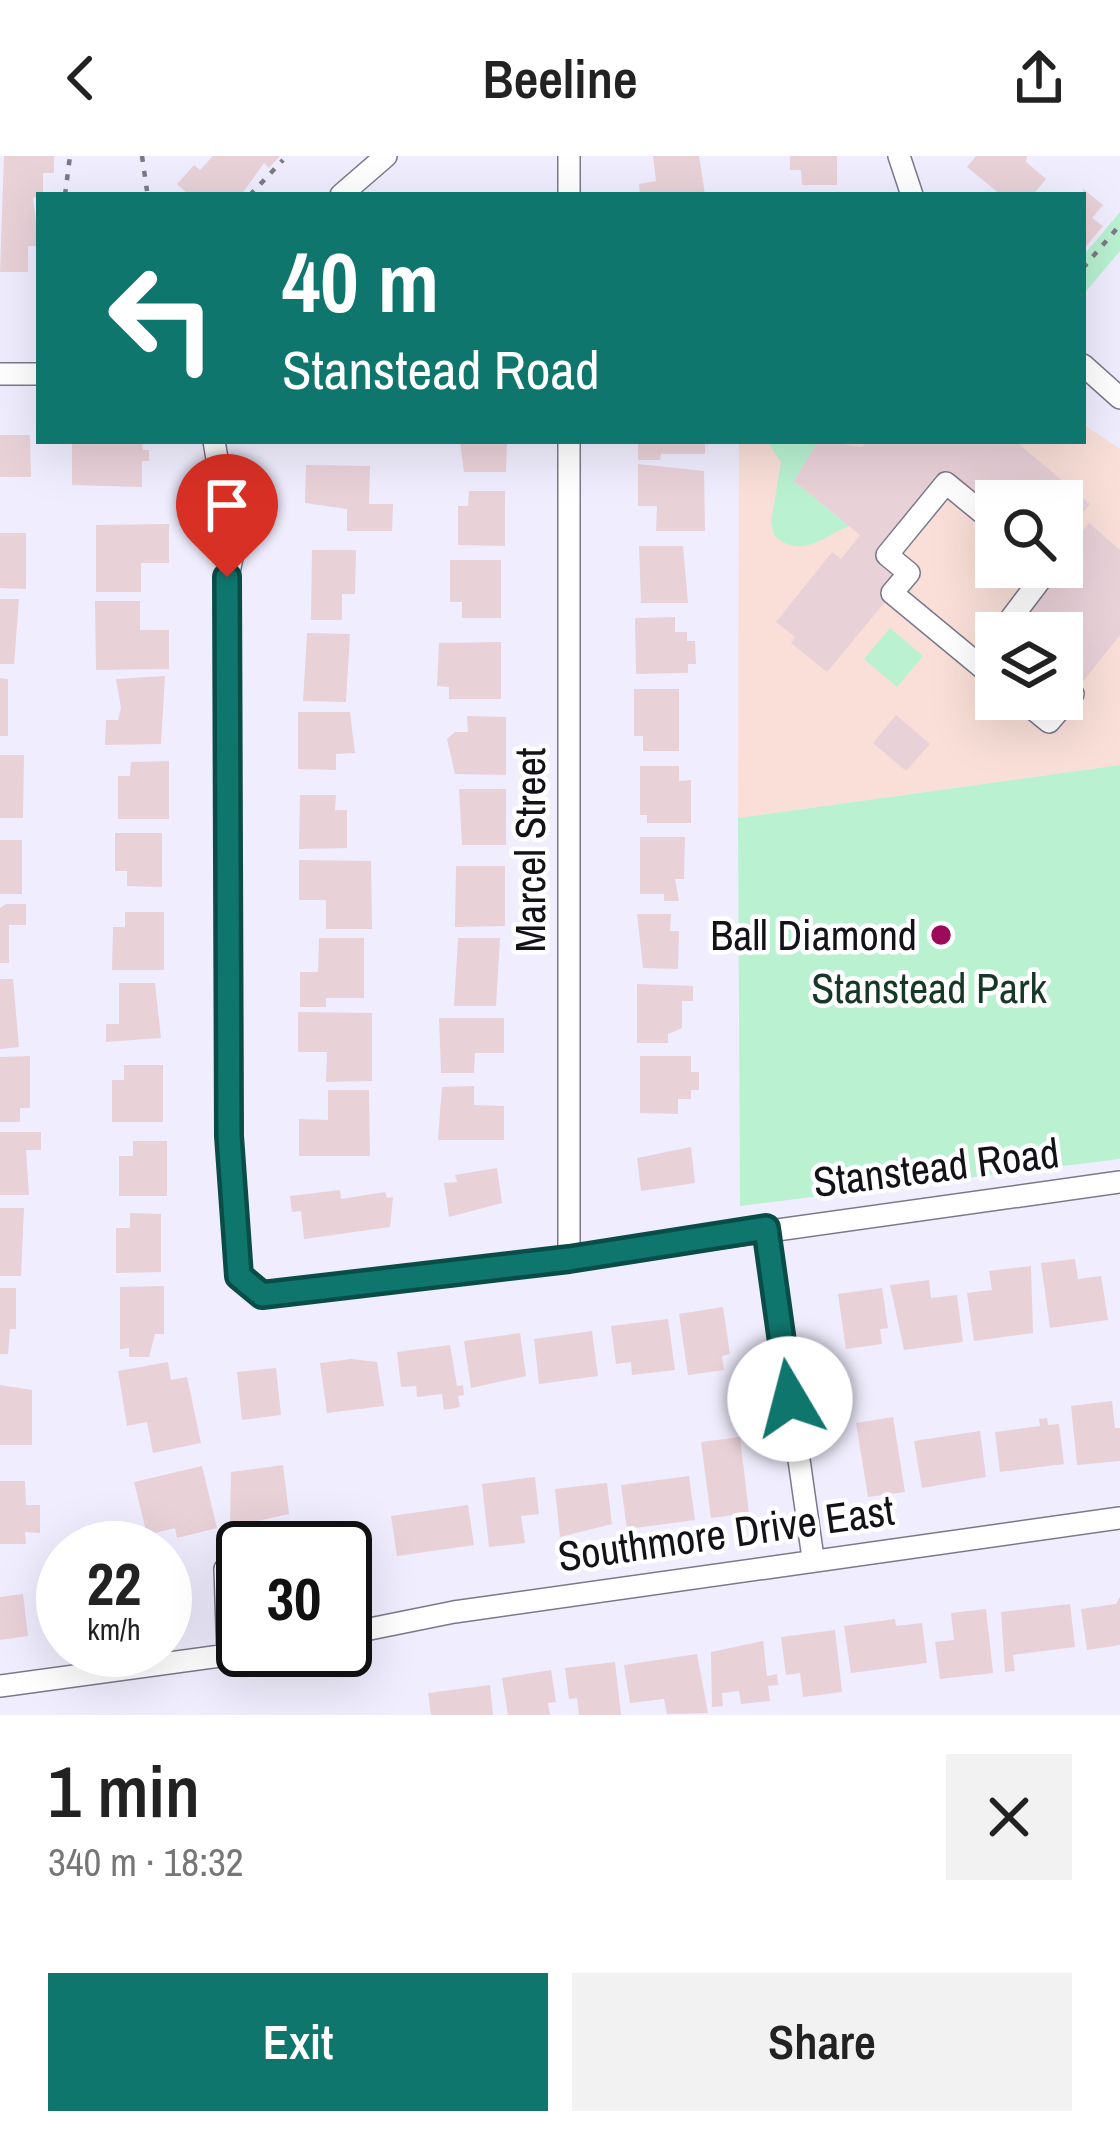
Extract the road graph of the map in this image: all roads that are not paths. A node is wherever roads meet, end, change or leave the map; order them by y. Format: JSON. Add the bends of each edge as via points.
{"nodes":[{"id":1,"x":386,"y":156,"type":"edge"},
{"id":2,"x":569,"y":156,"type":"edge"},
{"id":3,"x":898,"y":156,"type":"edge"},
{"id":4,"x":344,"y":192,"type":"edge"},
{"id":5,"x":569,"y":192,"type":"edge"},
{"id":6,"x":911,"y":192,"type":"edge"},
{"id":7,"x":1086,"y":368,"type":"edge"},
{"id":8,"x":0,"y":374,"type":"edge"},
{"id":9,"x":36,"y":374,"type":"edge"},
{"id":10,"x":1120,"y":398,"type":"edge"},
{"id":11,"x":215,"y":444,"type":"edge"},
{"id":12,"x":569,"y":444,"type":"edge"},
{"id":13,"x":975,"y":507,"type":"edge"},
{"id":14,"x":1034,"y":588,"type":"edge"},
{"id":15,"x":1016,"y":612,"type":"edge"},
{"id":16,"x":975,"y":662,"type":"edge"},
{"id":17,"x":1120,"y":1182,"type":"edge"},
{"id":18,"x":766,"y":1228,"type":"junction"},
{"id":19,"x":569,"y":1259,"type":"junction"},
{"id":20,"x":1120,"y":1518,"type":"edge"},
{"id":21,"x":813,"y":1558,"type":"junction"},
{"id":22,"x":372,"y":1629,"type":"edge"},
{"id":23,"x":216,"y":1659,"type":"edge"},
{"id":24,"x":0,"y":1686,"type":"edge"}],
"edges":[{"from":1,"to":4,"type":"street"},
{"from":2,"to":5,"type":"street"},
{"from":3,"to":6,"type":"street"},
{"from":7,"to":10,"type":"street"},
{"from":8,"to":9,"type":"street"},
{"from":11,"to":19,"type":"street","name":"Stanstead Road","via":[[233,553],[228,833],[239,1276],[262,1295]]},
{"from":12,"to":19,"type":"street","name":"Marcel Street"},
{"from":13,"to":16,"type":"street","via":[[946,483],[887,555],[909,573],[892,593]]},
{"from":14,"to":15,"type":"street"},
{"from":17,"to":18,"type":"street","name":"Stanstead Road"},
{"from":18,"to":19,"type":"street","name":"Stanstead Road"},
{"from":18,"to":21,"type":"street"},
{"from":20,"to":21,"type":"street","name":"Southmore Drive East"},
{"from":21,"to":22,"type":"street","name":"Southmore Drive East"},
{"from":23,"to":24,"type":"street"}]}
